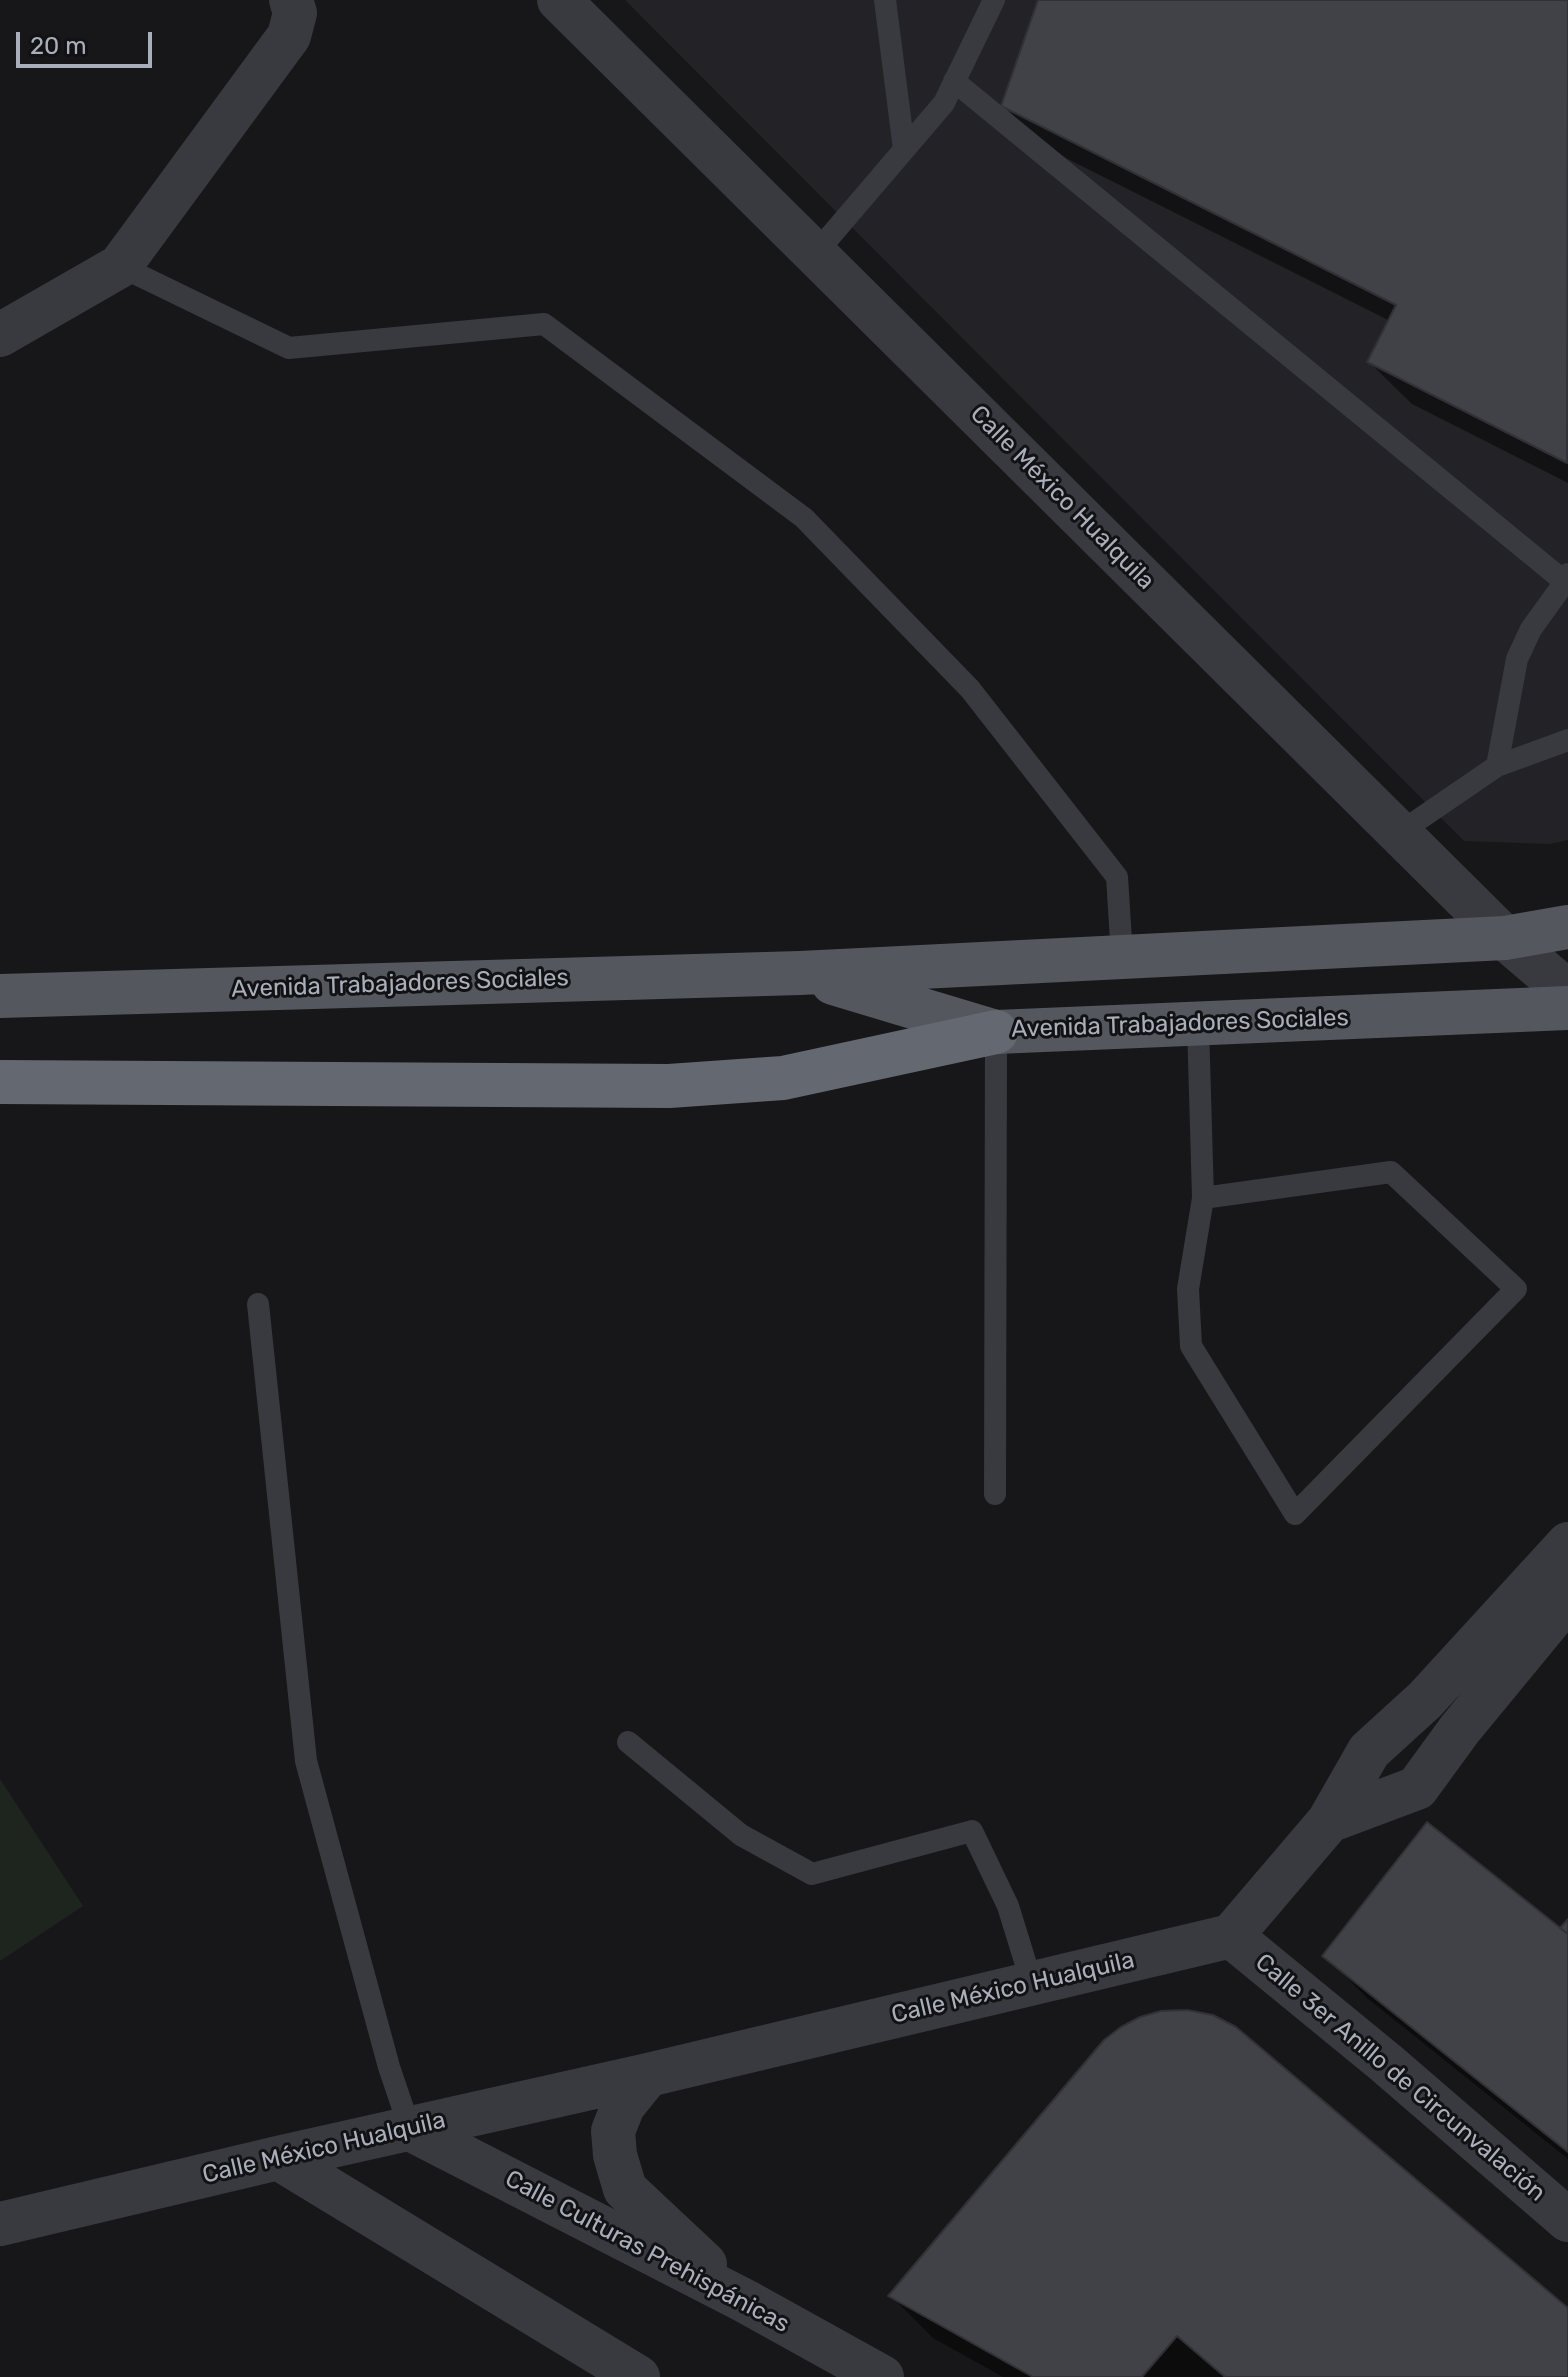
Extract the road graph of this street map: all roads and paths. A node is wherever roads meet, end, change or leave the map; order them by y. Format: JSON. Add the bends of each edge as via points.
{"nodes":[{"id":1,"x":291,"y":0,"type":"edge"},
{"id":2,"x":559,"y":0,"type":"edge"},
{"id":3,"x":885,"y":0,"type":"edge"},
{"id":4,"x":994,"y":0,"type":"edge"},
{"id":5,"x":954,"y":81,"type":"junction"},
{"id":6,"x":904,"y":149,"type":"junction"},
{"id":7,"x":815,"y":254,"type":"junction"},
{"id":8,"x":120,"y":266,"type":"junction"},
{"id":9,"x":0,"y":335,"type":"edge"},
{"id":10,"x":1566,"y":578,"type":"edge"},
{"id":11,"x":1568,"y":740,"type":"edge"},
{"id":12,"x":1497,"y":766,"type":"junction"},
{"id":13,"x":1399,"y":833,"type":"junction"},
{"id":14,"x":1568,"y":927,"type":"edge"},
{"id":15,"x":1505,"y":938,"type":"junction"},
{"id":16,"x":1122,"y":957,"type":"junction"},
{"id":17,"x":800,"y":973,"type":"junction"},
{"id":18,"x":1568,"y":992,"type":"edge"},
{"id":19,"x":0,"y":996,"type":"edge"},
{"id":20,"x":1568,"y":1008,"type":"edge"},
{"id":21,"x":1198,"y":1024,"type":"junction"},
{"id":22,"x":996,"y":1032,"type":"junction"},
{"id":23,"x":0,"y":1082,"type":"edge"},
{"id":24,"x":1203,"y":1198,"type":"junction"},
{"id":25,"x":258,"y":1304,"type":"dead end"},
{"id":26,"x":995,"y":1494,"type":"dead end"},
{"id":27,"x":1568,"y":1544,"type":"edge"},
{"id":28,"x":1568,"y":1598,"type":"edge"},
{"id":29,"x":1425,"y":1700,"type":"junction"},
{"id":30,"x":1460,"y":1729,"type":"junction"},
{"id":31,"x":628,"y":1742,"type":"dead end"},
{"id":32,"x":1329,"y":1821,"type":"junction"},
{"id":33,"x":1231,"y":1936,"type":"junction"},
{"id":34,"x":1032,"y":1984,"type":"junction"},
{"id":35,"x":648,"y":2075,"type":"junction"},
{"id":36,"x":410,"y":2129,"type":"junction"},
{"id":37,"x":278,"y":2158,"type":"junction"},
{"id":38,"x":1568,"y":2220,"type":"edge"},
{"id":39,"x":0,"y":2224,"type":"edge"},
{"id":40,"x":745,"y":2301,"type":"junction"},
{"id":41,"x":638,"y":2377,"type":"edge"},
{"id":42,"x":882,"y":2377,"type":"edge"}],
"edges":[{"from":1,"to":8,"type":"street","via":[[295,13],[289,36]]},
{"from":2,"to":7,"type":"street","name":"Calle México Hualquila"},
{"from":3,"to":6,"type":"lane"},
{"from":4,"to":5,"type":"lane"},
{"from":5,"to":6,"type":"lane","via":[[944,103]]},
{"from":5,"to":10,"type":"lane"},
{"from":6,"to":7,"type":"lane"},
{"from":7,"to":13,"type":"street","name":"Calle México Hualquila"},
{"from":8,"to":9,"type":"street"},
{"from":8,"to":16,"type":"lane","via":[[289,348],[544,324],[804,518],[970,689],[1117,877]]},
{"from":10,"to":12,"type":"lane","via":[[1517,659]]},
{"from":11,"to":12,"type":"lane"},
{"from":12,"to":13,"type":"lane"},
{"from":13,"to":15,"type":"street","name":"Calle México Hualquila"},
{"from":14,"to":15,"type":"main road","name":"Avenida Trabajadores Sociales"},
{"from":15,"to":16,"type":"main road","name":"Avenida Trabajadores Sociales"},
{"from":15,"to":18,"type":"street","name":"Calle México Hualquila"},
{"from":16,"to":17,"type":"main road","name":"Avenida Trabajadores Sociales"},
{"from":17,"to":19,"type":"main road","name":"Avenida Trabajadores Sociales"},
{"from":17,"to":22,"type":"main road","name":"Avenida Trabajadores Sociales"},
{"from":20,"to":21,"type":"main road","name":"Avenida Trabajadores Sociales"},
{"from":21,"to":22,"type":"main road","name":"Avenida Trabajadores Sociales"},
{"from":21,"to":24,"type":"lane"},
{"from":22,"to":23,"type":"highway","via":[[783,1078],[669,1086]]},
{"from":22,"to":26,"type":"lane"},
{"from":24,"to":24,"type":"lane","via":[[1188,1289],[1191,1346],[1295,1514],[1516,1289],[1391,1172]]},
{"from":25,"to":36,"type":"lane","via":[[306,1761]]},
{"from":27,"to":29,"type":"street"},
{"from":28,"to":30,"type":"street"},
{"from":29,"to":30,"type":"street"},
{"from":29,"to":32,"type":"street","via":[[1369,1751]]},
{"from":30,"to":32,"type":"street","via":[[1417,1788]]},
{"from":31,"to":34,"type":"lane","via":[[741,1835],[812,1874],[972,1831],[1008,1906]]},
{"from":32,"to":33,"type":"street"},
{"from":33,"to":34,"type":"street","name":"Calle México Hualquila"},
{"from":33,"to":38,"type":"street","name":"Calle 3er Anillo de Circunvalación"},
{"from":34,"to":35,"type":"street","name":"Calle México Hualquila"},
{"from":35,"to":36,"type":"street","name":"Calle México Hualquila"},
{"from":35,"to":40,"type":"street","via":[[623,2106],[613,2131],[625,2189]]},
{"from":36,"to":37,"type":"street","name":"Calle México Hualquila"},
{"from":36,"to":40,"type":"street","name":"Calle Culturas Prehispánicas"},
{"from":37,"to":39,"type":"street","name":"Calle México Hualquila"},
{"from":37,"to":41,"type":"street"},
{"from":40,"to":42,"type":"street","name":"Calle Culturas Prehispánicas"}]}
